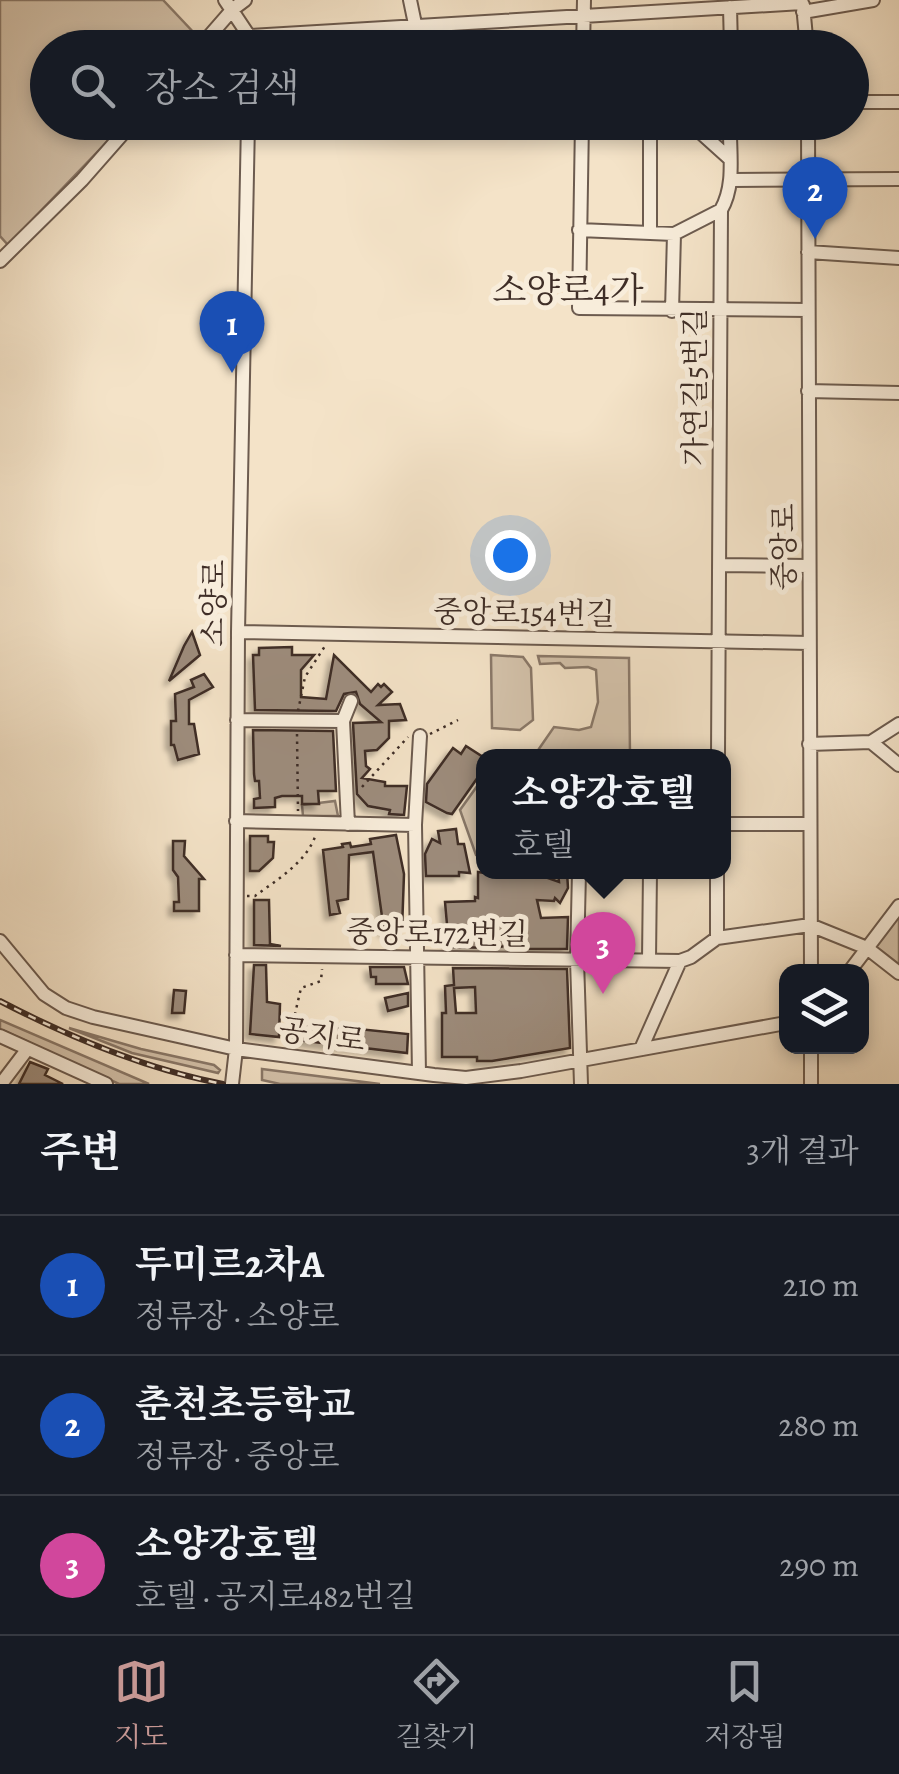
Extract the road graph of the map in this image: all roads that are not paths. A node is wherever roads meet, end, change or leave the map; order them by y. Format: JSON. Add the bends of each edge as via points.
{"nodes":[{"id":1,"x":246,"y":0,"type":"edge"},
{"id":2,"x":410,"y":0,"type":"edge"},
{"id":3,"x":584,"y":0,"type":"edge"},
{"id":4,"x":872,"y":0,"type":"edge"},
{"id":5,"x":229,"y":4,"type":"edge"},
{"id":6,"x":803,"y":5,"type":"edge"},
{"id":7,"x":730,"y":7,"type":"junction"},
{"id":8,"x":584,"y":15,"type":"junction"},
{"id":9,"x":417,"y":25,"type":"junction"},
{"id":10,"x":211,"y":30,"type":"edge"},
{"id":11,"x":242,"y":30,"type":"edge"},
{"id":12,"x":367,"y":30,"type":"edge"},
{"id":13,"x":418,"y":30,"type":"edge"},
{"id":14,"x":584,"y":30,"type":"edge"},
{"id":15,"x":729,"y":30,"type":"edge"},
{"id":16,"x":805,"y":30,"type":"edge"},
{"id":17,"x":869,"y":102,"type":"edge"},
{"id":18,"x":899,"y":102,"type":"edge"},
{"id":19,"x":117,"y":140,"type":"edge"},
{"id":20,"x":248,"y":140,"type":"edge"},
{"id":21,"x":582,"y":140,"type":"edge"},
{"id":22,"x":650,"y":140,"type":"edge"},
{"id":23,"x":709,"y":140,"type":"edge"},
{"id":24,"x":730,"y":140,"type":"edge"},
{"id":25,"x":808,"y":140,"type":"edge"},
{"id":26,"x":729,"y":158,"type":"junction"},
{"id":27,"x":807,"y":179,"type":"junction"},
{"id":28,"x":899,"y":179,"type":"edge"},
{"id":29,"x":731,"y":180,"type":"junction"},
{"id":30,"x":721,"y":210,"type":"junction"},
{"id":31,"x":579,"y":230,"type":"junction"},
{"id":32,"x":650,"y":232,"type":"junction"},
{"id":33,"x":674,"y":234,"type":"junction"},
{"id":34,"x":808,"y":252,"type":"junction"},
{"id":35,"x":899,"y":258,"type":"edge"},
{"id":36,"x":0,"y":260,"type":"edge"},
{"id":37,"x":808,"y":310,"type":"junction"},
{"id":38,"x":672,"y":311,"type":"junction"},
{"id":39,"x":720,"y":311,"type":"junction"},
{"id":40,"x":808,"y":391,"type":"junction"},
{"id":41,"x":899,"y":393,"type":"edge"},
{"id":42,"x":719,"y":565,"type":"junction"},
{"id":43,"x":809,"y":566,"type":"junction"},
{"id":44,"x":238,"y":632,"type":"junction"},
{"id":45,"x":720,"y":642,"type":"junction"},
{"id":46,"x":809,"y":643,"type":"junction"},
{"id":47,"x":352,"y":701,"type":"dead end"},
{"id":48,"x":237,"y":720,"type":"junction"},
{"id":49,"x":343,"y":721,"type":"junction"},
{"id":50,"x":899,"y":724,"type":"edge"},
{"id":51,"x":420,"y":736,"type":"road end"},
{"id":52,"x":871,"y":742,"type":"junction"},
{"id":53,"x":809,"y":744,"type":"junction"},
{"id":54,"x":718,"y":749,"type":"edge"},
{"id":55,"x":899,"y":765,"type":"edge"},
{"id":56,"x":236,"y":821,"type":"junction"},
{"id":57,"x":348,"y":824,"type":"junction"},
{"id":58,"x":731,"y":824,"type":"edge"},
{"id":59,"x":809,"y":824,"type":"junction"},
{"id":60,"x":416,"y":825,"type":"junction"},
{"id":61,"x":579,"y":879,"type":"edge"},
{"id":62,"x":650,"y":879,"type":"edge"},
{"id":63,"x":717,"y":879,"type":"edge"},
{"id":64,"x":899,"y":906,"type":"edge"},
{"id":65,"x":810,"y":925,"type":"junction"},
{"id":66,"x":717,"y":938,"type":"junction"},
{"id":67,"x":0,"y":941,"type":"edge"},
{"id":68,"x":867,"y":948,"type":"junction"},
{"id":69,"x":236,"y":955,"type":"junction"},
{"id":70,"x":417,"y":958,"type":"junction"},
{"id":71,"x":649,"y":959,"type":"junction"},
{"id":72,"x":577,"y":960,"type":"junction"},
{"id":73,"x":680,"y":961,"type":"junction"},
{"id":74,"x":811,"y":964,"type":"edge"},
{"id":75,"x":854,"y":964,"type":"edge"},
{"id":76,"x":899,"y":973,"type":"edge"},
{"id":77,"x":779,"y":1025,"type":"edge"},
{"id":78,"x":0,"y":1036,"type":"edge"},
{"id":79,"x":236,"y":1049,"type":"junction"},
{"id":80,"x":641,"y":1049,"type":"junction"},
{"id":81,"x":26,"y":1050,"type":"junction"},
{"id":82,"x":812,"y":1054,"type":"edge"},
{"id":83,"x":582,"y":1059,"type":"junction"},
{"id":84,"x":419,"y":1074,"type":"junction"},
{"id":85,"x":0,"y":1084,"type":"edge"},
{"id":86,"x":106,"y":1084,"type":"edge"},
{"id":87,"x":232,"y":1084,"type":"edge"},
{"id":88,"x":581,"y":1084,"type":"edge"},
{"id":89,"x":811,"y":1084,"type":"edge"}],
"edges":[{"from":1,"to":5,"type":"street"},
{"from":2,"to":9,"type":"street"},
{"from":3,"to":8,"type":"street"},
{"from":4,"to":6,"type":"street"},
{"from":5,"to":10,"type":"street"},
{"from":5,"to":11,"type":"street"},
{"from":6,"to":7,"type":"street"},
{"from":6,"to":16,"type":"street"},
{"from":7,"to":8,"type":"street"},
{"from":7,"to":15,"type":"street"},
{"from":8,"to":9,"type":"street"},
{"from":8,"to":14,"type":"street"},
{"from":9,"to":12,"type":"street"},
{"from":9,"to":13,"type":"street"},
{"from":17,"to":18,"type":"street"},
{"from":19,"to":36,"type":"street"},
{"from":20,"to":44,"type":"street","name":"소양로"},
{"from":21,"to":31,"type":"street"},
{"from":22,"to":32,"type":"street"},
{"from":23,"to":26,"type":"street"},
{"from":24,"to":26,"type":"street","name":"가연길5번길"},
{"from":25,"to":27,"type":"street","name":"중앙로"},
{"from":26,"to":29,"type":"street","name":"가연길5번길"},
{"from":27,"to":28,"type":"street"},
{"from":27,"to":29,"type":"street"},
{"from":27,"to":34,"type":"street","name":"중앙로"},
{"from":29,"to":30,"type":"street","name":"가연길5번길"},
{"from":30,"to":33,"type":"street"},
{"from":30,"to":39,"type":"street","name":"가연길5번길"},
{"from":31,"to":32,"type":"street"},
{"from":31,"to":38,"type":"street","via":[[579,308]]},
{"from":32,"to":33,"type":"street"},
{"from":33,"to":38,"type":"street"},
{"from":34,"to":35,"type":"street"},
{"from":34,"to":37,"type":"street","name":"중앙로"},
{"from":37,"to":39,"type":"street"},
{"from":37,"to":40,"type":"street","name":"중앙로"},
{"from":38,"to":39,"type":"street"},
{"from":39,"to":42,"type":"street","name":"가연길5번길"},
{"from":40,"to":41,"type":"street"},
{"from":40,"to":43,"type":"street","name":"중앙로"},
{"from":42,"to":43,"type":"street"},
{"from":42,"to":45,"type":"street","name":"가연길5번길"},
{"from":43,"to":46,"type":"street","name":"중앙로"},
{"from":44,"to":45,"type":"street","name":"중앙로154번길"},
{"from":44,"to":48,"type":"street","name":"소양로"},
{"from":45,"to":46,"type":"street","name":"중앙로154번길"},
{"from":45,"to":54,"type":"street","name":"가연길5번길"},
{"from":46,"to":53,"type":"street","name":"중앙로"},
{"from":47,"to":49,"type":"street"},
{"from":48,"to":49,"type":"street"},
{"from":48,"to":56,"type":"street","name":"소양로"},
{"from":49,"to":57,"type":"street"},
{"from":50,"to":52,"type":"street"},
{"from":51,"to":60,"type":"street"},
{"from":52,"to":53,"type":"street"},
{"from":52,"to":55,"type":"street"},
{"from":53,"to":59,"type":"street","name":"중앙로"},
{"from":56,"to":57,"type":"street"},
{"from":56,"to":69,"type":"street","name":"소양로"},
{"from":57,"to":60,"type":"street"},
{"from":58,"to":59,"type":"street"},
{"from":59,"to":65,"type":"street","name":"중앙로"},
{"from":60,"to":70,"type":"street"},
{"from":61,"to":72,"type":"street"},
{"from":62,"to":71,"type":"street"},
{"from":63,"to":66,"type":"street"},
{"from":64,"to":68,"type":"street"},
{"from":65,"to":66,"type":"street"},
{"from":65,"to":68,"type":"street"},
{"from":65,"to":74,"type":"street","name":"중앙로"},
{"from":66,"to":73,"type":"street"},
{"from":67,"to":79,"type":"street","name":"공지로","via":[[44,994],[66,1008]]},
{"from":68,"to":75,"type":"street"},
{"from":68,"to":76,"type":"street"},
{"from":69,"to":70,"type":"street","name":"중앙로172번길"},
{"from":69,"to":79,"type":"street","name":"소양로"},
{"from":70,"to":72,"type":"street","name":"중앙로172번길"},
{"from":70,"to":84,"type":"street"},
{"from":71,"to":72,"type":"street","name":"중앙로172번길"},
{"from":71,"to":73,"type":"street","name":"중앙로172번길"},
{"from":72,"to":83,"type":"street"},
{"from":73,"to":80,"type":"street"},
{"from":77,"to":80,"type":"street","name":"공지로"},
{"from":78,"to":81,"type":"street"},
{"from":79,"to":84,"type":"street","name":"공지로"},
{"from":79,"to":87,"type":"street","name":"소양로"},
{"from":80,"to":83,"type":"street","name":"공지로"},
{"from":81,"to":85,"type":"street"},
{"from":81,"to":86,"type":"street"},
{"from":82,"to":89,"type":"street"},
{"from":83,"to":84,"type":"street","name":"공지로","via":[[466,1078]]},
{"from":83,"to":88,"type":"street"}]}
